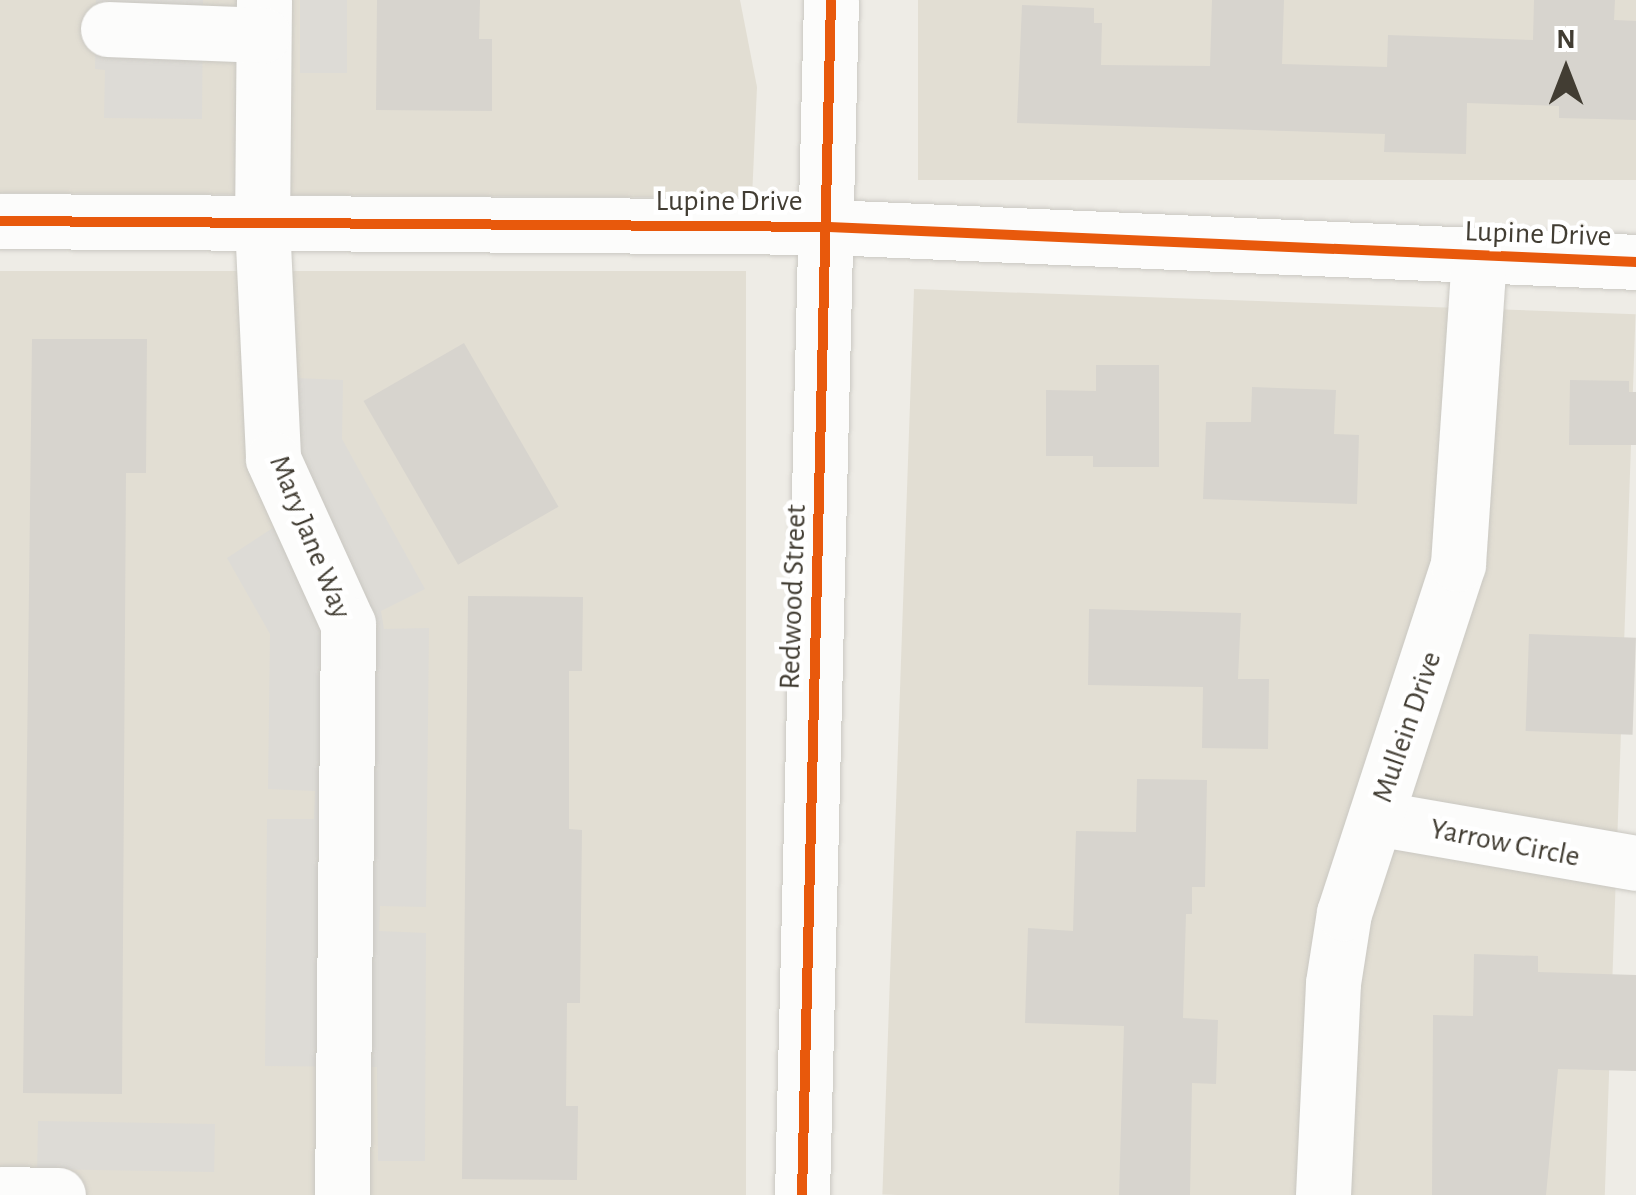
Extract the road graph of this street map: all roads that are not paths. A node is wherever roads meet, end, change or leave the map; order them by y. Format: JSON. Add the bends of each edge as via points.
{"nodes":[{"id":1,"x":831,"y":0,"type":"edge"},
{"id":2,"x":264,"y":17,"type":"edge"},
{"id":3,"x":108,"y":29,"type":"dead end"},
{"id":4,"x":0,"y":221,"type":"edge"},
{"id":5,"x":262,"y":222,"type":"junction"},
{"id":6,"x":828,"y":226,"type":"junction"},
{"id":7,"x":1480,"y":257,"type":"junction"},
{"id":8,"x":1636,"y":262,"type":"edge"},
{"id":9,"x":1376,"y":818,"type":"junction"},
{"id":10,"x":1636,"y":864,"type":"edge"},
{"id":11,"x":0,"y":1194,"type":"edge"},
{"id":12,"x":58,"y":1195,"type":"edge"},
{"id":13,"x":342,"y":1195,"type":"edge"},
{"id":14,"x":802,"y":1195,"type":"edge"},
{"id":15,"x":1323,"y":1195,"type":"edge"}],
"edges":[{"from":1,"to":6,"type":"street","name":"Redwood Street"},
{"from":2,"to":3,"type":"street"},
{"from":2,"to":5,"type":"street","name":"Mary Jane Way"},
{"from":4,"to":5,"type":"street","name":"Lupine Drive"},
{"from":5,"to":6,"type":"street","name":"Lupine Drive"},
{"from":5,"to":13,"type":"street","name":"Mary Jane Way","via":[[273,459],[348,624]]},
{"from":6,"to":7,"type":"street","name":"Lupine Drive"},
{"from":6,"to":14,"type":"street","name":"Redwood Street"},
{"from":7,"to":8,"type":"street","name":"Lupine Drive"},
{"from":7,"to":9,"type":"street","name":"Mullein Drive","via":[[1458,564]]},
{"from":9,"to":10,"type":"street","name":"Yarrow Circle"},
{"from":9,"to":15,"type":"street","name":"Mullein Drive","via":[[1344,913],[1333,982]]},
{"from":11,"to":12,"type":"street"}]}
